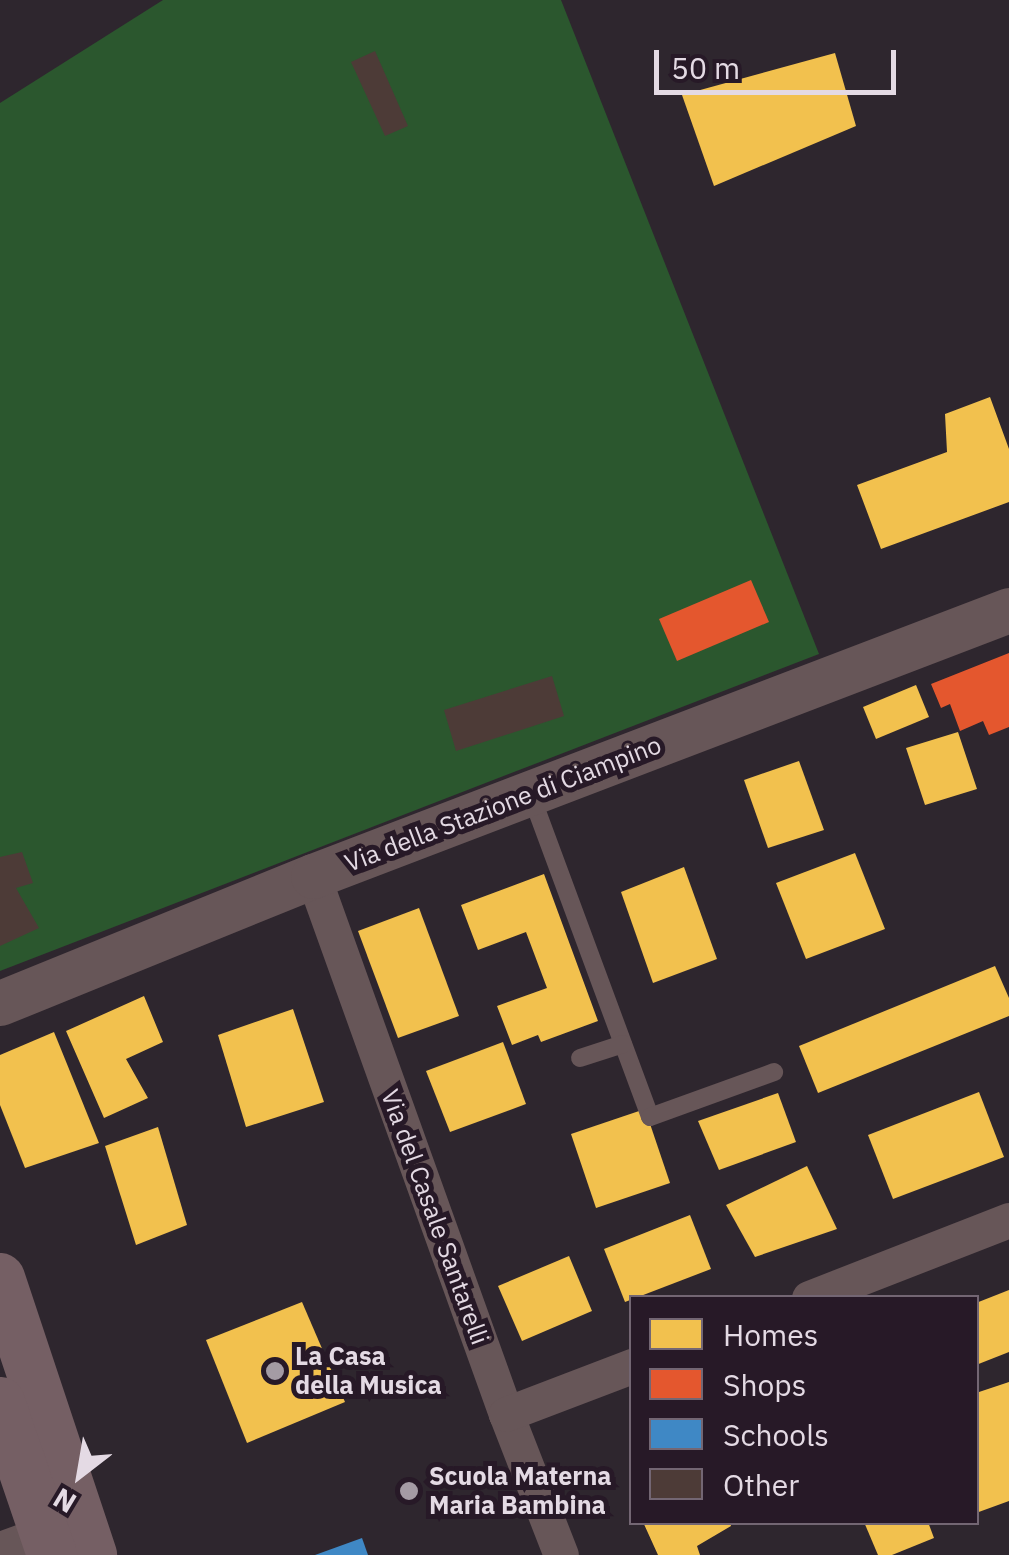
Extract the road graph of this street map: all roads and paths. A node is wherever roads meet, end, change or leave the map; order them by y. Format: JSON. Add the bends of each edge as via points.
{"nodes":[{"id":1,"x":1009,"y":610,"type":"edge"},
{"id":2,"x":530,"y":792,"type":"junction"},
{"id":3,"x":313,"y":876,"type":"junction"},
{"id":4,"x":0,"y":1003,"type":"edge"},
{"id":5,"x":623,"y":1044,"type":"junction"},
{"id":6,"x":580,"y":1058,"type":"dead end"},
{"id":7,"x":774,"y":1072,"type":"dead end"},
{"id":8,"x":1009,"y":1220,"type":"edge"},
{"id":9,"x":0,"y":1278,"type":"edge"},
{"id":10,"x":817,"y":1295,"type":"edge"},
{"id":11,"x":629,"y":1367,"type":"edge"},
{"id":12,"x":0,"y":1402,"type":"edge"},
{"id":13,"x":506,"y":1414,"type":"junction"},
{"id":14,"x":32,"y":1546,"type":"edge"},
{"id":15,"x":92,"y":1555,"type":"edge"},
{"id":16,"x":562,"y":1555,"type":"edge"}],
"edges":[{"from":1,"to":2,"type":"street","name":"Via della Stazione di Ciampino"},
{"from":2,"to":3,"type":"street","name":"Via della Stazione di Ciampino"},
{"from":2,"to":5,"type":"lane"},
{"from":3,"to":4,"type":"street","name":"Via della Stazione di Ciampino"},
{"from":3,"to":13,"type":"street","name":"Via del Casale Santarelli"},
{"from":5,"to":6,"type":"lane"},
{"from":5,"to":7,"type":"lane","via":[[650,1117]]},
{"from":8,"to":10,"type":"street"},
{"from":9,"to":15,"type":"main road"},
{"from":11,"to":13,"type":"street"},
{"from":12,"to":14,"type":"main road"},
{"from":13,"to":16,"type":"street","name":"Via del Casale Santarelli"}]}
